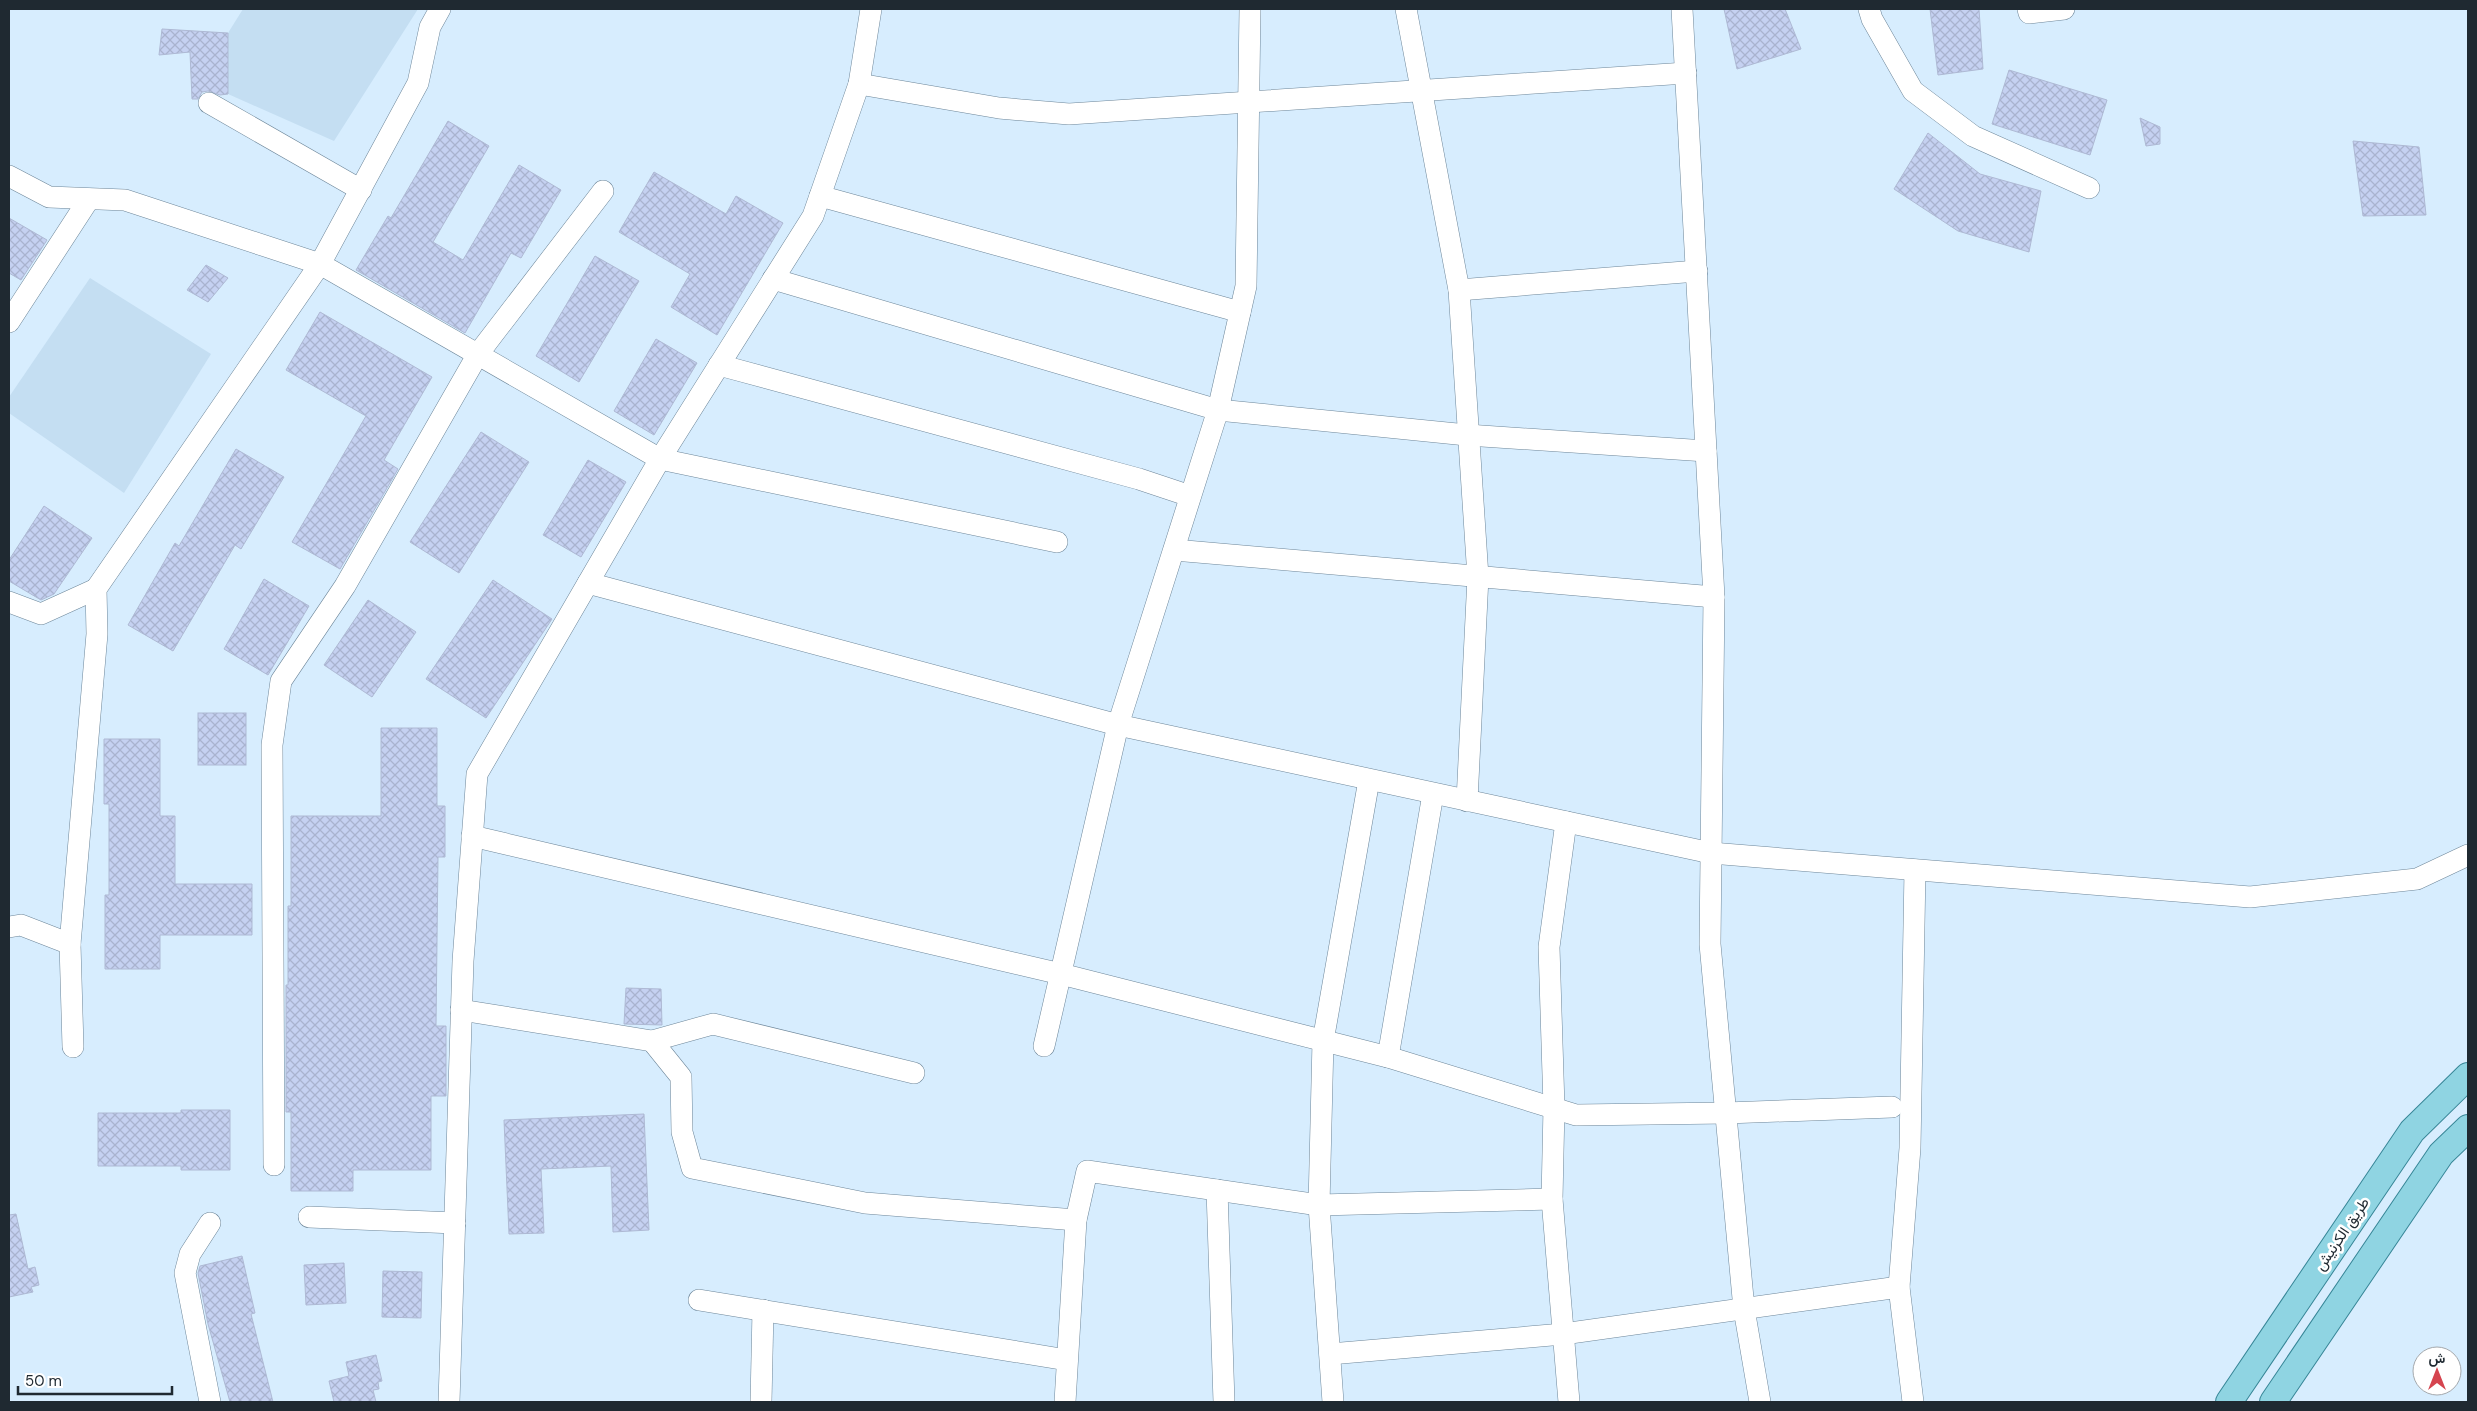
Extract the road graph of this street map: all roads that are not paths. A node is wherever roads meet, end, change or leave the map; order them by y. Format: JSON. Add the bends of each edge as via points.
{"nodes":[{"id":1,"x":440,"y":9,"type":"edge"},
{"id":2,"x":870,"y":9,"type":"edge"},
{"id":3,"x":1250,"y":9,"type":"edge"},
{"id":4,"x":1406,"y":9,"type":"edge"},
{"id":5,"x":1682,"y":9,"type":"edge"},
{"id":6,"x":1869,"y":9,"type":"edge"},
{"id":7,"x":2028,"y":9,"type":"edge"},
{"id":8,"x":2064,"y":9,"type":"edge"},
{"id":9,"x":1686,"y":73,"type":"junction"},
{"id":10,"x":859,"y":84,"type":"junction"},
{"id":11,"x":1421,"y":91,"type":"junction"},
{"id":12,"x":1250,"y":102,"type":"junction"},
{"id":13,"x":209,"y":103,"type":"dead end"},
{"id":14,"x":9,"y":176,"type":"edge"},
{"id":15,"x":2089,"y":188,"type":"dead end"},
{"id":16,"x":361,"y":190,"type":"junction"},
{"id":17,"x":602,"y":191,"type":"dead end"},
{"id":18,"x":820,"y":196,"type":"junction"},
{"id":19,"x":89,"y":199,"type":"junction"},
{"id":20,"x":320,"y":264,"type":"junction"},
{"id":21,"x":1696,"y":271,"type":"junction"},
{"id":22,"x":773,"y":279,"type":"junction"},
{"id":23,"x":1459,"y":290,"type":"junction"},
{"id":24,"x":1240,"y":312,"type":"junction"},
{"id":25,"x":9,"y":322,"type":"edge"},
{"id":26,"x":478,"y":354,"type":"junction"},
{"id":27,"x":719,"y":366,"type":"junction"},
{"id":28,"x":1218,"y":410,"type":"junction"},
{"id":29,"x":1467,"y":436,"type":"junction"},
{"id":30,"x":1706,"y":451,"type":"junction"},
{"id":31,"x":660,"y":459,"type":"junction"},
{"id":32,"x":1190,"y":496,"type":"junction"},
{"id":33,"x":1057,"y":542,"type":"dead end"},
{"id":34,"x":1174,"y":550,"type":"junction"},
{"id":35,"x":1478,"y":577,"type":"junction"},
{"id":36,"x":588,"y":583,"type":"junction"},
{"id":37,"x":96,"y":589,"type":"junction"},
{"id":38,"x":1714,"y":597,"type":"junction"},
{"id":39,"x":9,"y":602,"type":"edge"},
{"id":40,"x":1118,"y":726,"type":"junction"},
{"id":41,"x":1369,"y":780,"type":"junction"},
{"id":42,"x":1433,"y":794,"type":"junction"},
{"id":43,"x":1467,"y":801,"type":"junction"},
{"id":44,"x":1566,"y":822,"type":"junction"},
{"id":45,"x":472,"y":836,"type":"junction"},
{"id":46,"x":1711,"y":853,"type":"junction"},
{"id":47,"x":2468,"y":855,"type":"edge"},
{"id":48,"x":1915,"y":870,"type":"junction"},
{"id":49,"x":9,"y":927,"type":"edge"},
{"id":50,"x":70,"y":944,"type":"junction"},
{"id":51,"x":1061,"y":974,"type":"junction"},
{"id":52,"x":461,"y":1010,"type":"junction"},
{"id":53,"x":652,"y":1041,"type":"junction"},
{"id":54,"x":1323,"y":1041,"type":"junction"},
{"id":55,"x":1044,"y":1046,"type":"dead end"},
{"id":56,"x":73,"y":1047,"type":"dead end"},
{"id":57,"x":1388,"y":1057,"type":"junction"},
{"id":58,"x":914,"y":1073,"type":"dead end"},
{"id":59,"x":2468,"y":1076,"type":"edge"},
{"id":60,"x":1554,"y":1107,"type":"junction"},
{"id":61,"x":1892,"y":1107,"type":"dead end"},
{"id":62,"x":1726,"y":1113,"type":"junction"},
{"id":63,"x":2468,"y":1128,"type":"edge"},
{"id":64,"x":274,"y":1165,"type":"dead end"},
{"id":65,"x":1217,"y":1190,"type":"junction"},
{"id":66,"x":1552,"y":1199,"type":"junction"},
{"id":67,"x":1319,"y":1205,"type":"junction"},
{"id":68,"x":309,"y":1216,"type":"dead end"},
{"id":69,"x":1076,"y":1220,"type":"junction"},
{"id":70,"x":210,"y":1223,"type":"dead end"},
{"id":71,"x":455,"y":1223,"type":"junction"},
{"id":72,"x":1899,"y":1286,"type":"junction"},
{"id":73,"x":699,"y":1300,"type":"dead end"},
{"id":74,"x":1744,"y":1309,"type":"junction"},
{"id":75,"x":763,"y":1310,"type":"junction"},
{"id":76,"x":1564,"y":1334,"type":"junction"},
{"id":77,"x":1330,"y":1354,"type":"junction"},
{"id":78,"x":1067,"y":1360,"type":"junction"},
{"id":79,"x":210,"y":1402,"type":"edge"},
{"id":80,"x":450,"y":1402,"type":"edge"},
{"id":81,"x":761,"y":1402,"type":"edge"},
{"id":82,"x":1064,"y":1402,"type":"edge"},
{"id":83,"x":1224,"y":1402,"type":"edge"},
{"id":84,"x":1333,"y":1402,"type":"edge"},
{"id":85,"x":1569,"y":1402,"type":"edge"},
{"id":86,"x":1760,"y":1402,"type":"edge"},
{"id":87,"x":1913,"y":1402,"type":"edge"},
{"id":88,"x":2229,"y":1402,"type":"edge"},
{"id":89,"x":2273,"y":1402,"type":"edge"}],
"edges":[{"from":1,"to":16,"type":"street","via":[[430,27],[418,83]]},
{"from":2,"to":10,"type":"street"},
{"from":3,"to":12,"type":"street"},
{"from":4,"to":11,"type":"street"},
{"from":5,"to":9,"type":"street"},
{"from":6,"to":15,"type":"street","via":[[1913,91],[1973,136]]},
{"from":7,"to":8,"type":"street","via":[[2029,13]]},
{"from":9,"to":11,"type":"street"},
{"from":9,"to":21,"type":"street"},
{"from":10,"to":12,"type":"street","via":[[999,108],[1069,114]]},
{"from":10,"to":18,"type":"street"},
{"from":11,"to":12,"type":"street"},
{"from":11,"to":23,"type":"street"},
{"from":12,"to":24,"type":"street","via":[[1246,286]]},
{"from":13,"to":16,"type":"street"},
{"from":14,"to":19,"type":"street","via":[[49,198]]},
{"from":16,"to":20,"type":"street"},
{"from":17,"to":26,"type":"street"},
{"from":18,"to":22,"type":"street","via":[[813,216]]},
{"from":18,"to":24,"type":"street"},
{"from":19,"to":20,"type":"street","via":[[125,200]]},
{"from":19,"to":25,"type":"street"},
{"from":20,"to":26,"type":"street"},
{"from":20,"to":37,"type":"street"},
{"from":21,"to":23,"type":"street"},
{"from":21,"to":30,"type":"street"},
{"from":22,"to":27,"type":"street"},
{"from":22,"to":28,"type":"street"},
{"from":23,"to":29,"type":"street"},
{"from":24,"to":28,"type":"street"},
{"from":26,"to":31,"type":"street"},
{"from":26,"to":64,"type":"street","via":[[345,586],[281,681],[272,745]]},
{"from":27,"to":31,"type":"street"},
{"from":27,"to":32,"type":"street","via":[[1138,479]]},
{"from":28,"to":29,"type":"street"},
{"from":28,"to":32,"type":"street"},
{"from":29,"to":30,"type":"street"},
{"from":29,"to":35,"type":"street"},
{"from":30,"to":38,"type":"street"},
{"from":31,"to":33,"type":"street"},
{"from":31,"to":36,"type":"street"},
{"from":32,"to":34,"type":"street"},
{"from":34,"to":35,"type":"street"},
{"from":34,"to":40,"type":"street"},
{"from":35,"to":38,"type":"street"},
{"from":35,"to":43,"type":"street"},
{"from":36,"to":40,"type":"street"},
{"from":36,"to":45,"type":"street","via":[[477,774]]},
{"from":37,"to":39,"type":"street","via":[[41,614]]},
{"from":37,"to":50,"type":"street","via":[[97,634]]},
{"from":38,"to":46,"type":"street"},
{"from":40,"to":41,"type":"street"},
{"from":40,"to":51,"type":"street"},
{"from":41,"to":42,"type":"street"},
{"from":41,"to":54,"type":"street"},
{"from":42,"to":43,"type":"street"},
{"from":42,"to":57,"type":"street"},
{"from":43,"to":44,"type":"street"},
{"from":44,"to":46,"type":"street"},
{"from":44,"to":60,"type":"street","via":[[1549,947]]},
{"from":45,"to":51,"type":"street"},
{"from":45,"to":52,"type":"street"},
{"from":46,"to":48,"type":"street"},
{"from":46,"to":62,"type":"street","via":[[1710,944]]},
{"from":47,"to":48,"type":"street","via":[[2417,880],[2250,897]]},
{"from":48,"to":72,"type":"street","via":[[1910,1148]]},
{"from":49,"to":50,"type":"street","via":[[21,924]]},
{"from":50,"to":56,"type":"street"},
{"from":51,"to":54,"type":"street"},
{"from":51,"to":55,"type":"street"},
{"from":52,"to":53,"type":"street"},
{"from":52,"to":71,"type":"street"},
{"from":53,"to":58,"type":"street","via":[[713,1024]]},
{"from":53,"to":69,"type":"street","via":[[680,1076],[682,1132],[692,1168],[865,1203]]},
{"from":54,"to":57,"type":"street"},
{"from":54,"to":67,"type":"street"},
{"from":57,"to":60,"type":"street"},
{"from":59,"to":88,"type":"main road","name":"طريق الكرنيش","via":[[2412,1131]]},
{"from":60,"to":62,"type":"street","via":[[1576,1115]]},
{"from":60,"to":66,"type":"street"},
{"from":61,"to":62,"type":"street"},
{"from":62,"to":74,"type":"street"},
{"from":63,"to":89,"type":"main road","via":[[2441,1154]]},
{"from":65,"to":67,"type":"street"},
{"from":65,"to":69,"type":"street","via":[[1087,1171]]},
{"from":65,"to":83,"type":"street"},
{"from":66,"to":67,"type":"street"},
{"from":66,"to":76,"type":"street"},
{"from":67,"to":77,"type":"street"},
{"from":68,"to":71,"type":"street"},
{"from":69,"to":78,"type":"street"},
{"from":70,"to":79,"type":"street","via":[[190,1254],[184,1272]]},
{"from":71,"to":80,"type":"street"},
{"from":72,"to":74,"type":"street"},
{"from":72,"to":87,"type":"street"},
{"from":73,"to":75,"type":"street"},
{"from":74,"to":76,"type":"street"},
{"from":74,"to":86,"type":"street"},
{"from":75,"to":78,"type":"street"},
{"from":75,"to":81,"type":"street"},
{"from":76,"to":77,"type":"street"},
{"from":76,"to":85,"type":"street"},
{"from":77,"to":84,"type":"street"},
{"from":78,"to":82,"type":"street"}]}
